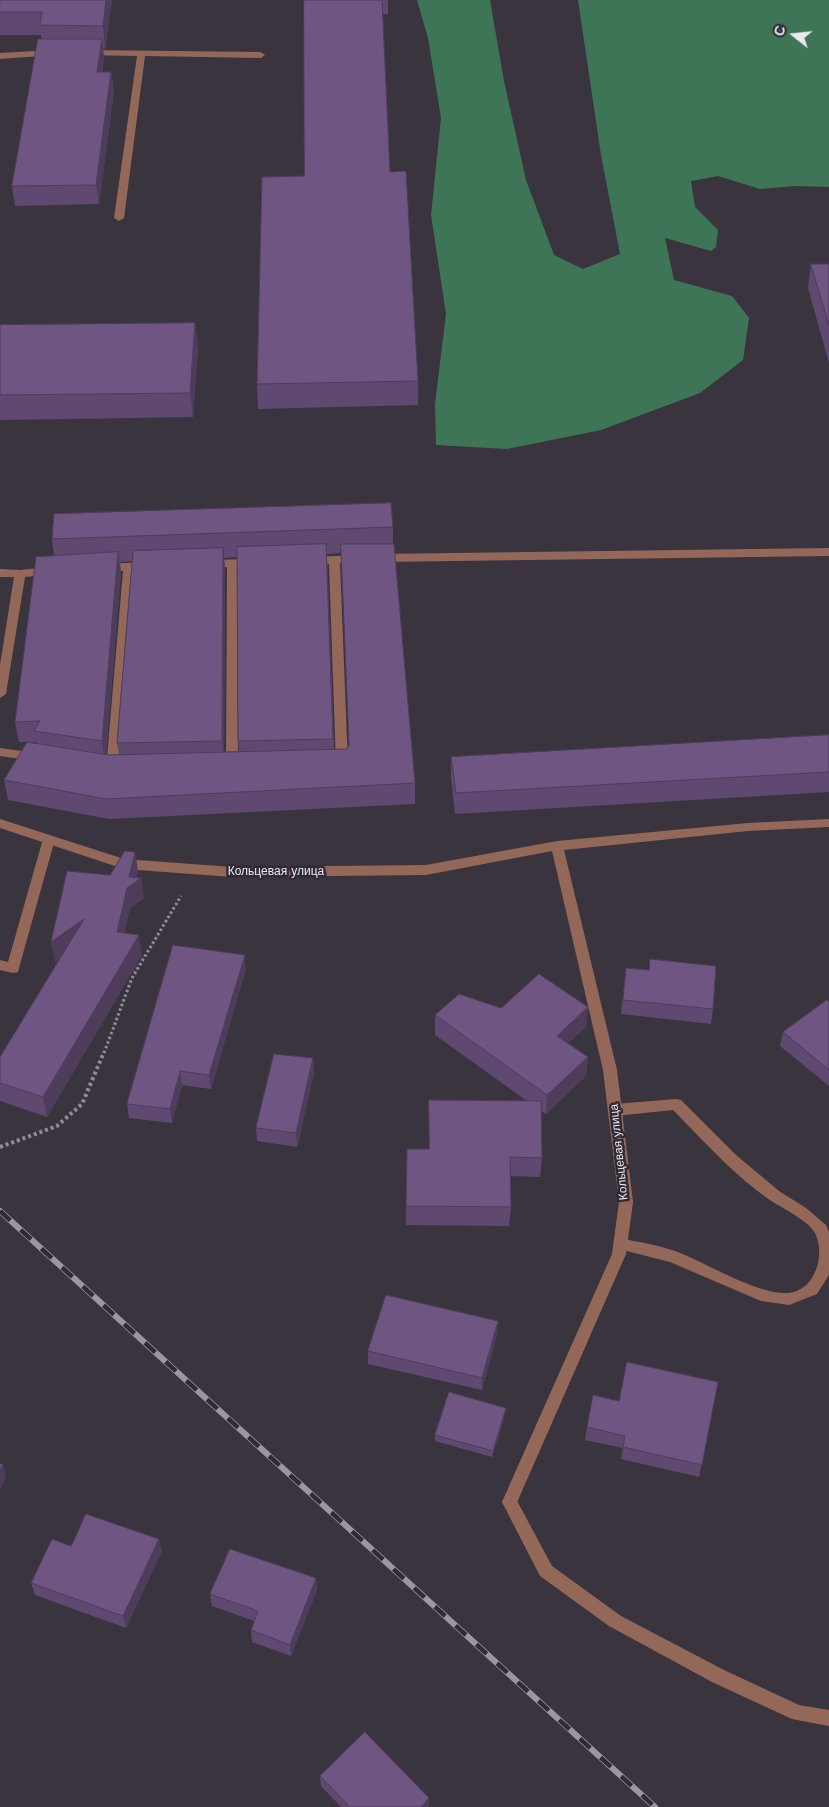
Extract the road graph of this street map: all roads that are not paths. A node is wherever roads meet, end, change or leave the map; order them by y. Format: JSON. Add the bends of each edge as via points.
{"nodes":[{"id":1,"x":64,"y":53,"type":"edge"},
{"id":2,"x":74,"y":53,"type":"edge"},
{"id":3,"x":142,"y":54,"type":"junction"},
{"id":4,"x":261,"y":55,"type":"dead end"},
{"id":5,"x":0,"y":56,"type":"edge"},
{"id":6,"x":119,"y":218,"type":"dead end"},
{"id":7,"x":829,"y":552,"type":"edge"},
{"id":8,"x":334,"y":560,"type":"junction"},
{"id":9,"x":299,"y":562,"type":"edge"},
{"id":10,"x":261,"y":563,"type":"edge"},
{"id":11,"x":232,"y":564,"type":"junction"},
{"id":12,"x":198,"y":565,"type":"edge"},
{"id":13,"x":163,"y":566,"type":"edge"},
{"id":14,"x":129,"y":567,"type":"junction"},
{"id":15,"x":92,"y":568,"type":"edge"},
{"id":16,"x":56,"y":570,"type":"edge"},
{"id":17,"x":0,"y":573,"type":"edge"},
{"id":18,"x":20,"y":574,"type":"junction"},
{"id":19,"x":0,"y":694,"type":"edge"},
{"id":20,"x":0,"y":752,"type":"edge"},
{"id":21,"x":47,"y":759,"type":"edge"},
{"id":22,"x":333,"y":765,"type":"edge"},
{"id":23,"x":232,"y":767,"type":"edge"},
{"id":24,"x":112,"y":768,"type":"edge"},
{"id":25,"x":0,"y":823,"type":"edge"},
{"id":26,"x":829,"y":823,"type":"edge"},
{"id":27,"x":49,"y":839,"type":"junction"},
{"id":28,"x":557,"y":846,"type":"junction"},
{"id":29,"x":0,"y":965,"type":"edge"},
{"id":30,"x":615,"y":1110,"type":"junction"},
{"id":31,"x":620,"y":1244,"type":"junction"},
{"id":32,"x":829,"y":1718,"type":"edge"}],
"edges":[{"from":1,"to":5,"type":"street"},
{"from":2,"to":3,"type":"street"},
{"from":3,"to":4,"type":"street"},
{"from":3,"to":6,"type":"street"},
{"from":7,"to":8,"type":"street"},
{"from":8,"to":9,"type":"street"},
{"from":8,"to":22,"type":"street","via":[[342,765]]},
{"from":10,"to":11,"type":"street"},
{"from":11,"to":12,"type":"street"},
{"from":11,"to":23,"type":"street"},
{"from":13,"to":14,"type":"street"},
{"from":14,"to":15,"type":"street"},
{"from":14,"to":24,"type":"street"},
{"from":16,"to":18,"type":"street"},
{"from":17,"to":18,"type":"street"},
{"from":18,"to":19,"type":"street"},
{"from":20,"to":21,"type":"street"},
{"from":25,"to":27,"type":"street","name":"Кольцевая улица"},
{"from":26,"to":28,"type":"street","name":"Кольцевая улица","via":[[748,827]]},
{"from":27,"to":28,"type":"street","name":"Кольцевая улица","via":[[124,864],[232,872],[426,870]]},
{"from":27,"to":29,"type":"street","via":[[13,968]]},
{"from":28,"to":30,"type":"street","name":"Кольцевая улица","via":[[610,1070]]},
{"from":30,"to":31,"type":"street","name":"Кольцевая улица","via":[[626,1202]]},
{"from":30,"to":31,"type":"street","via":[[676,1104],[731,1159],[821,1229],[826,1246],[824,1271],[812,1290],[789,1299],[761,1296],[672,1256]]},
{"from":31,"to":32,"type":"street","name":"Кольцевая улица","via":[[619,1254],[510,1502],[546,1571],[616,1621],[718,1676],[798,1713]]}]}
